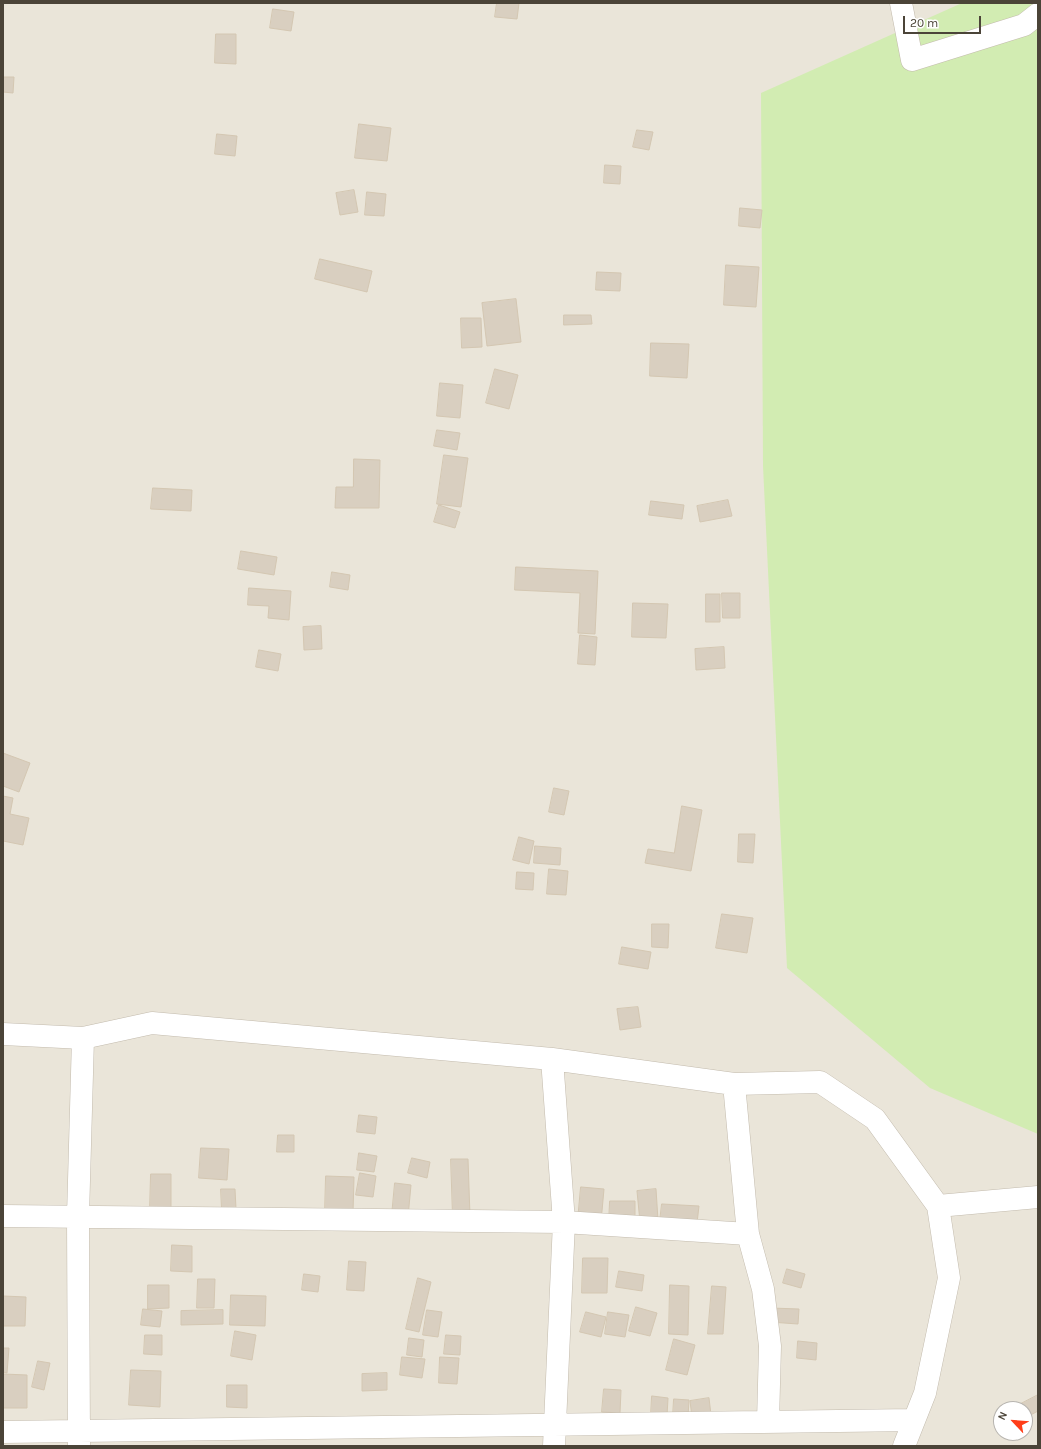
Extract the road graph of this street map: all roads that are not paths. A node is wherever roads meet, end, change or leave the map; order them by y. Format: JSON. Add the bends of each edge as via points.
{"nodes":[{"id":1,"x":901,"y":3,"type":"edge"},
{"id":2,"x":1038,"y":14,"type":"edge"},
{"id":3,"x":3,"y":1034,"type":"edge"},
{"id":4,"x":83,"y":1038,"type":"junction"},
{"id":5,"x":552,"y":1059,"type":"junction"},
{"id":6,"x":734,"y":1084,"type":"junction"},
{"id":7,"x":1038,"y":1197,"type":"edge"},
{"id":8,"x":938,"y":1206,"type":"junction"},
{"id":9,"x":3,"y":1216,"type":"edge"},
{"id":10,"x":78,"y":1216,"type":"junction"},
{"id":11,"x":564,"y":1222,"type":"junction"},
{"id":12,"x":748,"y":1234,"type":"junction"},
{"id":13,"x":914,"y":1420,"type":"junction"},
{"id":14,"x":768,"y":1422,"type":"junction"},
{"id":15,"x":3,"y":1432,"type":"edge"},
{"id":16,"x":554,"y":1436,"type":"edge"},
{"id":17,"x":79,"y":1439,"type":"edge"},
{"id":18,"x":904,"y":1446,"type":"edge"}],
"edges":[{"from":1,"to":2,"type":"street","via":[[912,60],[1024,25]]},
{"from":3,"to":4,"type":"street"},
{"from":4,"to":5,"type":"street","via":[[152,1023]]},
{"from":4,"to":10,"type":"street"},
{"from":5,"to":6,"type":"street"},
{"from":5,"to":11,"type":"street"},
{"from":6,"to":8,"type":"street","via":[[820,1082],[875,1119]]},
{"from":6,"to":12,"type":"street"},
{"from":7,"to":8,"type":"street"},
{"from":8,"to":13,"type":"street","via":[[949,1278],[925,1393]]},
{"from":9,"to":10,"type":"street"},
{"from":10,"to":11,"type":"street"},
{"from":10,"to":17,"type":"street"},
{"from":11,"to":12,"type":"street"},
{"from":11,"to":16,"type":"street"},
{"from":12,"to":14,"type":"street","via":[[763,1289],[770,1346]]},
{"from":13,"to":14,"type":"street"},
{"from":13,"to":18,"type":"street"},
{"from":14,"to":16,"type":"street"},
{"from":15,"to":17,"type":"street"},
{"from":16,"to":17,"type":"street"}]}
